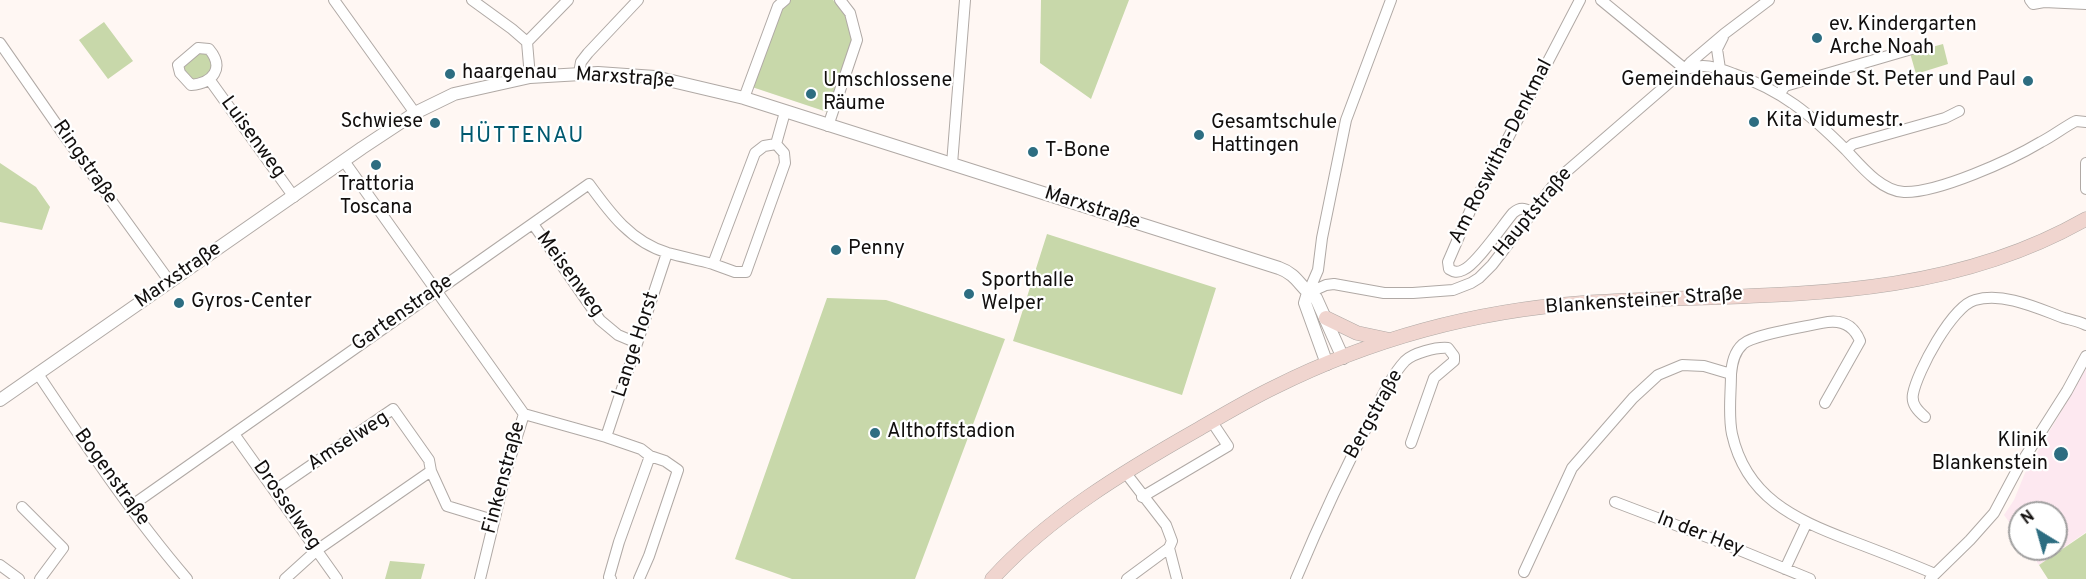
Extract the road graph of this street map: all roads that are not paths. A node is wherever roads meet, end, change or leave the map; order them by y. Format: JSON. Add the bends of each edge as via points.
{"nodes":[{"id":1,"x":334,"y":0,"type":"edge"},
{"id":2,"x":472,"y":0,"type":"edge"},
{"id":3,"x":568,"y":0,"type":"edge"},
{"id":4,"x":638,"y":0,"type":"edge"},
{"id":5,"x":785,"y":0,"type":"edge"},
{"id":6,"x":840,"y":0,"type":"edge"},
{"id":7,"x":965,"y":0,"type":"edge"},
{"id":8,"x":1391,"y":0,"type":"edge"},
{"id":9,"x":1580,"y":0,"type":"edge"},
{"id":10,"x":1601,"y":0,"type":"edge"},
{"id":11,"x":1769,"y":0,"type":"edge"},
{"id":12,"x":2030,"y":0,"type":"edge"},
{"id":13,"x":2086,"y":4,"type":"edge"},
{"id":14,"x":1724,"y":34,"type":"junction"},
{"id":15,"x":526,"y":42,"type":"junction"},
{"id":16,"x":0,"y":43,"type":"edge"},
{"id":17,"x":1915,"y":48,"type":"dead end"},
{"id":18,"x":1685,"y":69,"type":"junction"},
{"id":19,"x":1720,"y":69,"type":"junction"},
{"id":20,"x":579,"y":73,"type":"junction"},
{"id":21,"x":530,"y":77,"type":"junction"},
{"id":22,"x":209,"y":79,"type":"dead end"},
{"id":23,"x":1779,"y":93,"type":"junction"},
{"id":24,"x":744,"y":98,"type":"junction"},
{"id":25,"x":1959,"y":111,"type":"dead end"},
{"id":26,"x":785,"y":112,"type":"junction"},
{"id":27,"x":415,"y":113,"type":"junction"},
{"id":28,"x":2086,"y":122,"type":"edge"},
{"id":29,"x":828,"y":126,"type":"junction"},
{"id":30,"x":776,"y":144,"type":"junction"},
{"id":31,"x":1846,"y":150,"type":"junction"},
{"id":32,"x":344,"y":161,"type":"junction"},
{"id":33,"x":2086,"y":163,"type":"edge"},
{"id":34,"x":952,"y":164,"type":"junction"},
{"id":35,"x":2086,"y":189,"type":"edge"},
{"id":36,"x":294,"y":196,"type":"junction"},
{"id":37,"x":1532,"y":212,"type":"junction"},
{"id":38,"x":2086,"y":219,"type":"edge"},
{"id":39,"x":533,"y":224,"type":"junction"},
{"id":40,"x":667,"y":253,"type":"junction"},
{"id":41,"x":713,"y":264,"type":"junction"},
{"id":42,"x":170,"y":282,"type":"junction"},
{"id":43,"x":437,"y":291,"type":"junction"},
{"id":44,"x":1308,"y":293,"type":"junction"},
{"id":45,"x":1326,"y":318,"type":"junction"},
{"id":46,"x":2086,"y":325,"type":"edge"},
{"id":47,"x":1390,"y":340,"type":"junction"},
{"id":48,"x":637,"y":343,"type":"junction"},
{"id":49,"x":2086,"y":356,"type":"edge"},
{"id":50,"x":1343,"y":358,"type":"junction"},
{"id":51,"x":1327,"y":364,"type":"junction"},
{"id":52,"x":38,"y":374,"type":"junction"},
{"id":53,"x":1731,"y":374,"type":"junction"},
{"id":54,"x":0,"y":400,"type":"edge"},
{"id":55,"x":1825,"y":402,"type":"dead end"},
{"id":56,"x":524,"y":414,"type":"junction"},
{"id":57,"x":1925,"y":417,"type":"dead end"},
{"id":58,"x":1212,"y":422,"type":"junction"},
{"id":59,"x":234,"y":434,"type":"junction"},
{"id":60,"x":606,"y":437,"type":"junction"},
{"id":61,"x":1411,"y":443,"type":"dead end"},
{"id":62,"x":650,"y":456,"type":"junction"},
{"id":63,"x":431,"y":471,"type":"junction"},
{"id":64,"x":1125,"y":472,"type":"junction"},
{"id":65,"x":275,"y":490,"type":"junction"},
{"id":66,"x":1142,"y":497,"type":"junction"},
{"id":67,"x":1615,"y":502,"type":"dead end"},
{"id":68,"x":131,"y":506,"type":"junction"},
{"id":69,"x":22,"y":507,"type":"dead end"},
{"id":70,"x":494,"y":520,"type":"junction"},
{"id":71,"x":1806,"y":524,"type":"junction"},
{"id":72,"x":1169,"y":548,"type":"junction"},
{"id":73,"x":317,"y":550,"type":"junction"},
{"id":74,"x":0,"y":565,"type":"edge"},
{"id":75,"x":1785,"y":568,"type":"junction"},
{"id":76,"x":1524,"y":573,"type":"dead end"},
{"id":77,"x":1932,"y":576,"type":"edge"},
{"id":78,"x":19,"y":579,"type":"edge"},
{"id":79,"x":40,"y":579,"type":"edge"},
{"id":80,"x":187,"y":579,"type":"edge"},
{"id":81,"x":285,"y":579,"type":"edge"},
{"id":82,"x":337,"y":579,"type":"edge"},
{"id":83,"x":480,"y":579,"type":"edge"},
{"id":84,"x":611,"y":579,"type":"edge"},
{"id":85,"x":639,"y":579,"type":"edge"},
{"id":86,"x":992,"y":579,"type":"edge"},
{"id":87,"x":1126,"y":579,"type":"edge"},
{"id":88,"x":1177,"y":579,"type":"edge"},
{"id":89,"x":1296,"y":579,"type":"edge"},
{"id":90,"x":1810,"y":579,"type":"edge"}],
"edges":[{"from":1,"to":27,"type":"street"},
{"from":2,"to":15,"type":"street"},
{"from":3,"to":15,"type":"street"},
{"from":4,"to":20,"type":"street","via":[[588,53]]},
{"from":5,"to":24,"type":"street","via":[[778,6]]},
{"from":6,"to":29,"type":"street","via":[[850,13],[857,40]]},
{"from":7,"to":34,"type":"street"},
{"from":8,"to":44,"type":"street","via":[[1346,120],[1318,270]]},
{"from":9,"to":37,"type":"street","name":"Am Roswitha-Denkmal","via":[[1470,211],[1448,262],[1449,269],[1461,272],[1471,264],[1518,208]]},
{"from":10,"to":18,"type":"street"},
{"from":11,"to":14,"type":"street","name":"Hauptstraße"},
{"from":12,"to":13,"type":"street","via":[[2033,4]]},
{"from":14,"to":18,"type":"street","name":"Hauptstraße"},
{"from":14,"to":19,"type":"street","via":[[1717,49]]},
{"from":15,"to":21,"type":"street"},
{"from":16,"to":42,"type":"street","name":"Ringstraße"},
{"from":17,"to":23,"type":"street","via":[[1785,86]]},
{"from":18,"to":19,"type":"street"},
{"from":18,"to":37,"type":"street","name":"Hauptstraße","via":[[1558,178]]},
{"from":19,"to":23,"type":"street"},
{"from":20,"to":21,"type":"street","name":"Marxstraße"},
{"from":20,"to":24,"type":"street","name":"Marxstraße","via":[[655,77]]},
{"from":21,"to":27,"type":"street","name":"Marxstraße","via":[[454,94]]},
{"from":22,"to":36,"type":"street","name":"Luisenweg"},
{"from":23,"to":31,"type":"street","via":[[1816,120]]},
{"from":24,"to":26,"type":"street","name":"Marxstraße"},
{"from":25,"to":31,"type":"street","via":[[1853,144]]},
{"from":26,"to":29,"type":"street","name":"Marxstraße"},
{"from":26,"to":30,"type":"street"},
{"from":27,"to":32,"type":"street","name":"Marxstraße"},
{"from":28,"to":31,"type":"street","via":[[2076,121],[2024,151],[1919,192],[1890,188]]},
{"from":29,"to":34,"type":"street","name":"Marxstraße"},
{"from":30,"to":41,"type":"street","via":[[755,153]]},
{"from":30,"to":41,"type":"street","via":[[784,153],[785,163],[746,272]]},
{"from":32,"to":36,"type":"street","name":"Marxstraße"},
{"from":32,"to":43,"type":"street","name":"Finkenstraße"},
{"from":33,"to":35,"type":"street"},
{"from":34,"to":44,"type":"street","name":"Marxstraße","via":[[1279,268],[1293,275]]},
{"from":36,"to":42,"type":"street","name":"Marxstraße"},
{"from":37,"to":44,"type":"street","name":"Hauptstraße","via":[[1479,278],[1462,287],[1442,292],[1384,293],[1334,284]]},
{"from":38,"to":47,"type":"main road","name":"Blankensteiner Straße","via":[[1994,261],[1899,284],[1580,304],[1485,316]]},
{"from":39,"to":40,"type":"street","name":"Gartenstraße","via":[[589,184],[622,227]]},
{"from":39,"to":43,"type":"street","name":"Gartenstraße"},
{"from":39,"to":48,"type":"street","name":"Meisenweg","via":[[600,320],[618,335]]},
{"from":40,"to":41,"type":"street"},
{"from":40,"to":48,"type":"street","name":"Lange Horst"},
{"from":42,"to":52,"type":"street","name":"Marxstraße"},
{"from":43,"to":56,"type":"street","name":"Finkenstraße"},
{"from":43,"to":59,"type":"street","name":"Gartenstraße"},
{"from":44,"to":45,"type":"street","name":"Marxstraße","via":[[1316,298]]},
{"from":44,"to":51,"type":"street","via":[[1305,303]]},
{"from":45,"to":47,"type":"main road","via":[[1357,333]]},
{"from":45,"to":50,"type":"street","name":"Marxstraße"},
{"from":46,"to":57,"type":"street","via":[[2010,300],[1989,297],[1971,301],[1958,311],[1933,345],[1913,395],[1915,407]]},
{"from":47,"to":50,"type":"main road","name":"Blankensteiner Straße"},
{"from":48,"to":60,"type":"street","name":"Lange Horst"},
{"from":49,"to":77,"type":"street","via":[[1994,513]]},
{"from":50,"to":51,"type":"main road","name":"Blankensteiner Straße"},
{"from":51,"to":58,"type":"main road","name":"Blankensteiner Straße","via":[[1276,386]]},
{"from":52,"to":54,"type":"street","name":"Marxstraße"},
{"from":52,"to":68,"type":"street","name":"Bogenstraße"},
{"from":53,"to":55,"type":"street","via":[[1737,351],[1750,339],[1842,322],[1860,341]]},
{"from":53,"to":71,"type":"street","via":[[1733,436],[1746,470],[1773,503]]},
{"from":53,"to":76,"type":"street","via":[[1682,365],[1658,375],[1633,398],[1572,468]]},
{"from":56,"to":60,"type":"street"},
{"from":56,"to":70,"type":"street","name":"Finkenstraße"},
{"from":58,"to":64,"type":"main road","name":"Blankensteiner Straße"},
{"from":58,"to":66,"type":"street","via":[[1228,446]]},
{"from":59,"to":65,"type":"street","name":"Drosselweg"},
{"from":59,"to":68,"type":"street","name":"Gartenstraße"},
{"from":60,"to":62,"type":"street"},
{"from":61,"to":89,"type":"street","name":"Bergstraße","via":[[1434,378],[1454,361],[1448,348],[1415,355],[1401,366],[1333,494]]},
{"from":62,"to":84,"type":"street","via":[[619,542]]},
{"from":62,"to":85,"type":"street","via":[[678,470]]},
{"from":63,"to":65,"type":"street","name":"Amselweg","via":[[429,460],[393,409]]},
{"from":63,"to":70,"type":"street","name":"Amselweg","via":[[447,506]]},
{"from":63,"to":73,"type":"street"},
{"from":64,"to":66,"type":"street"},
{"from":64,"to":86,"type":"main road","name":"Blankensteiner Straße","via":[[1041,531]]},
{"from":65,"to":73,"type":"street","name":"Drosselweg"},
{"from":66,"to":72,"type":"street","via":[[1166,525],[1172,541]]},
{"from":67,"to":75,"type":"street","name":"In der Hey"},
{"from":68,"to":80,"type":"street","name":"Bogenstraße"},
{"from":69,"to":79,"type":"street","via":[[63,548]]},
{"from":70,"to":83,"type":"street","name":"Finkenstraße"},
{"from":71,"to":75,"type":"street"},
{"from":71,"to":77,"type":"street"},
{"from":72,"to":87,"type":"street"},
{"from":72,"to":88,"type":"street"},
{"from":73,"to":81,"type":"street"},
{"from":73,"to":82,"type":"street","name":"Drosselweg"},
{"from":74,"to":78,"type":"street"},
{"from":75,"to":90,"type":"street","name":"In der Hey"}]}
